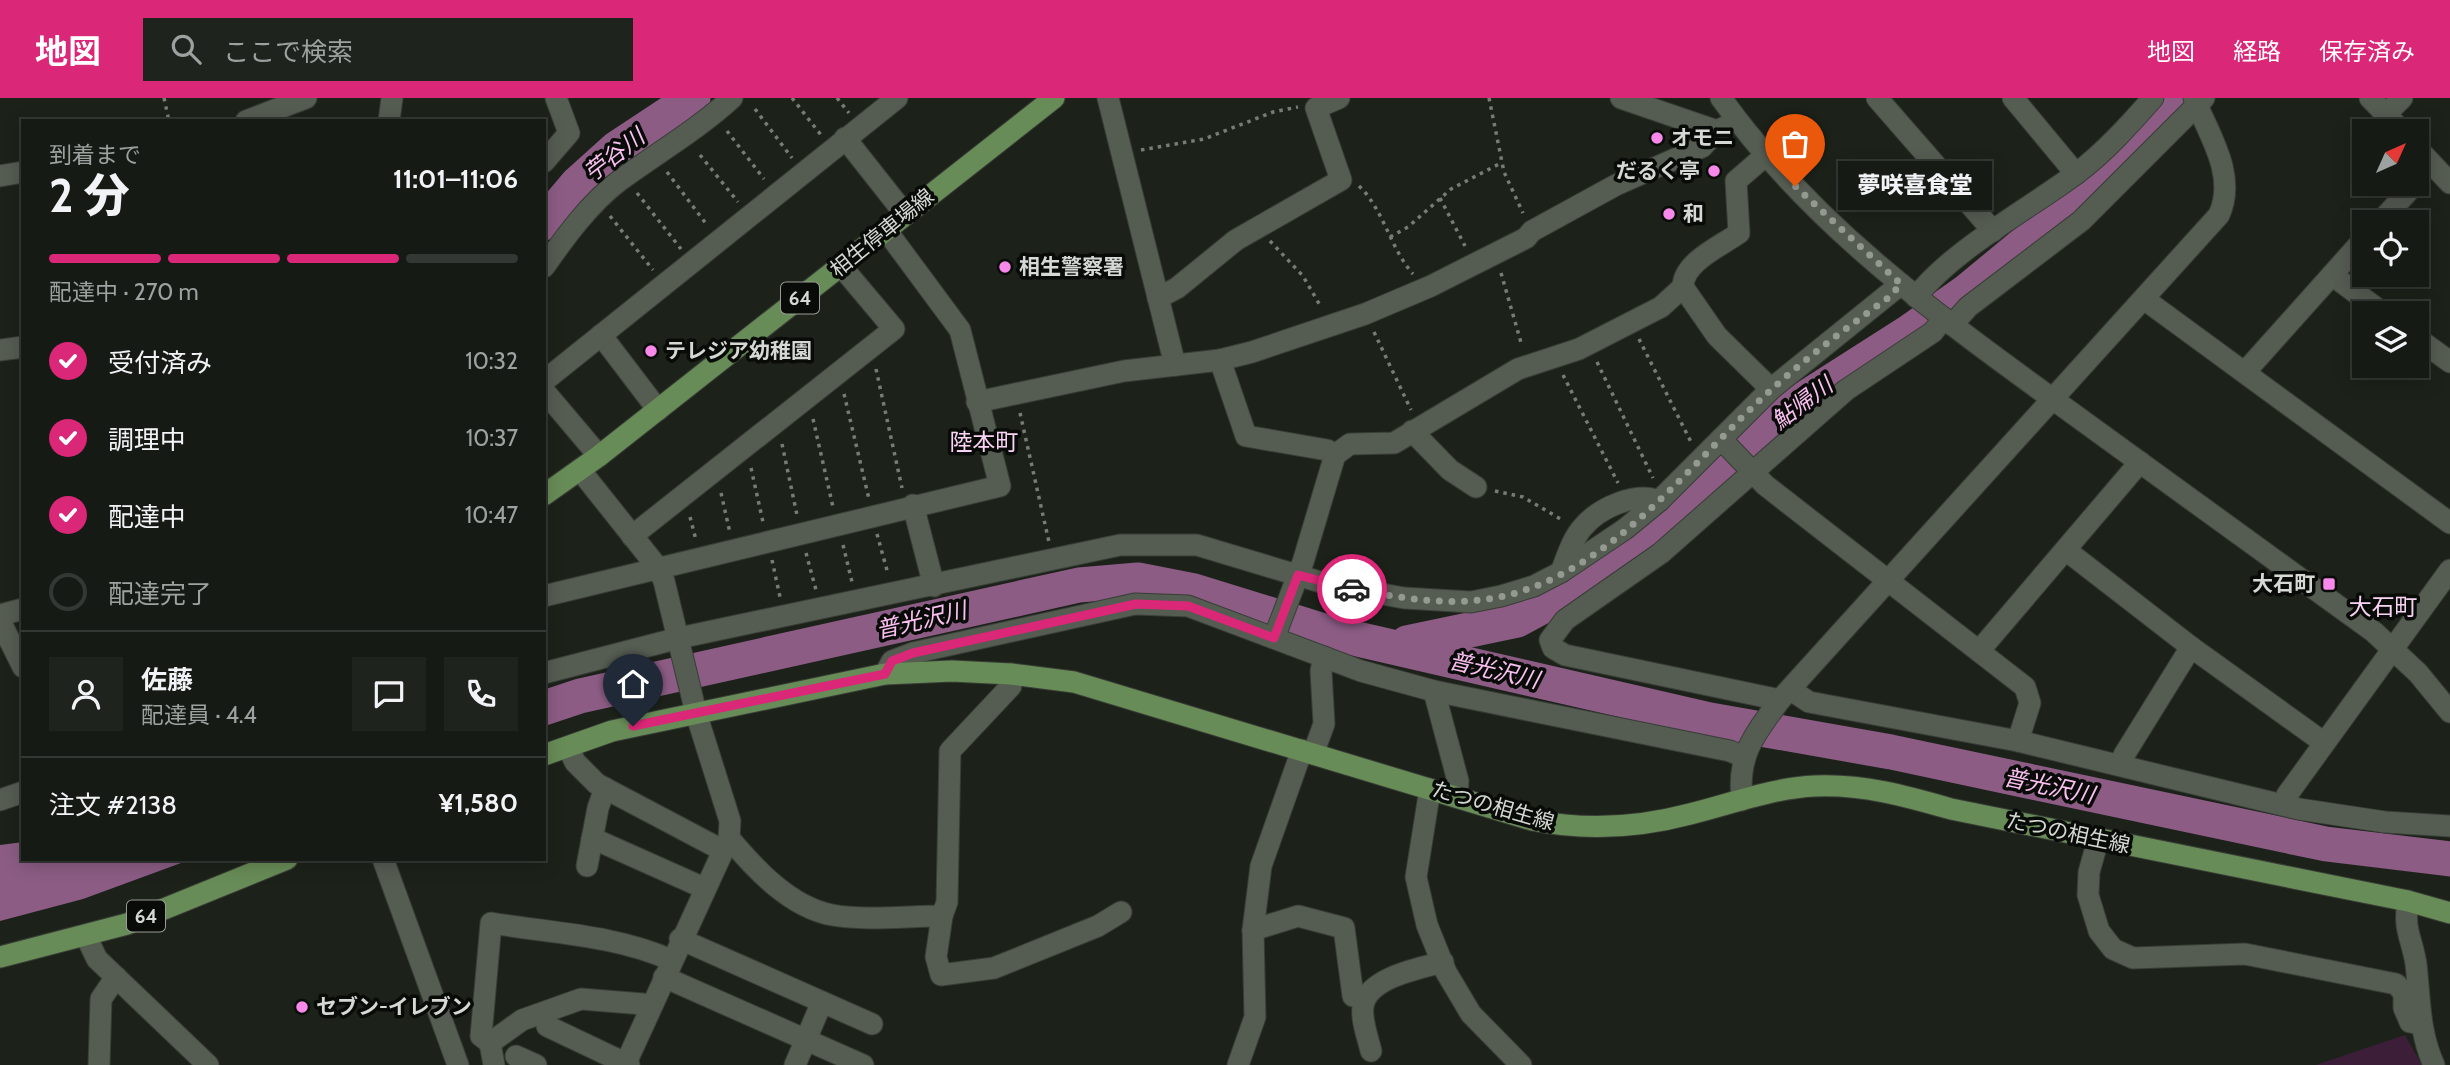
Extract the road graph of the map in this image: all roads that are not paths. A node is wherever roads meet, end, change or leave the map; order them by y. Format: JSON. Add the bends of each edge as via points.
{"nodes":[{"id":1,"x":306,"y":98,"type":"edge"},
{"id":2,"x":392,"y":98,"type":"edge"},
{"id":3,"x":556,"y":98,"type":"edge"},
{"id":4,"x":732,"y":98,"type":"edge"},
{"id":5,"x":897,"y":98,"type":"edge"},
{"id":6,"x":1054,"y":98,"type":"edge"},
{"id":7,"x":1108,"y":98,"type":"edge"},
{"id":8,"x":1339,"y":98,"type":"edge"},
{"id":9,"x":1621,"y":98,"type":"edge"},
{"id":10,"x":1877,"y":98,"type":"edge"},
{"id":11,"x":2013,"y":98,"type":"edge"},
{"id":12,"x":2153,"y":98,"type":"edge"},
{"id":13,"x":2370,"y":98,"type":"edge"},
{"id":14,"x":2402,"y":98,"type":"edge"},
{"id":15,"x":2197,"y":100,"type":"edge"},
{"id":16,"x":1730,"y":106,"type":"edge"},
{"id":17,"x":2386,"y":114,"type":"junction"},
{"id":18,"x":251,"y":119,"type":"edge"},
{"id":19,"x":388,"y":119,"type":"edge"},
{"id":20,"x":2391,"y":119,"type":"edge"},
{"id":21,"x":1717,"y":131,"type":"junction"},
{"id":22,"x":839,"y":144,"type":"junction"},
{"id":23,"x":1766,"y":155,"type":"junction"},
{"id":24,"x":546,"y":160,"type":"edge"},
{"id":25,"x":2429,"y":161,"type":"edge"},
{"id":26,"x":2433,"y":165,"type":"junction"},
{"id":27,"x":2429,"y":169,"type":"edge"},
{"id":28,"x":21,"y":172,"type":"edge"},
{"id":29,"x":2076,"y":174,"type":"junction"},
{"id":30,"x":0,"y":176,"type":"edge"},
{"id":31,"x":2450,"y":183,"type":"edge"},
{"id":32,"x":2404,"y":196,"type":"edge"},
{"id":33,"x":2391,"y":210,"type":"edge"},
{"id":34,"x":905,"y":214,"type":"junction"},
{"id":35,"x":886,"y":230,"type":"junction"},
{"id":36,"x":1993,"y":231,"type":"junction"},
{"id":37,"x":2352,"y":252,"type":"edge"},
{"id":38,"x":546,"y":265,"type":"edge"},
{"id":39,"x":841,"y":265,"type":"junction"},
{"id":40,"x":2332,"y":275,"type":"junction"},
{"id":41,"x":1683,"y":287,"type":"junction"},
{"id":42,"x":1158,"y":298,"type":"junction"},
{"id":43,"x":2144,"y":299,"type":"junction"},
{"id":44,"x":2367,"y":301,"type":"edge"},
{"id":45,"x":1930,"y":307,"type":"junction"},
{"id":46,"x":601,"y":335,"type":"junction"},
{"id":47,"x":21,"y":347,"type":"edge"},
{"id":48,"x":2429,"y":347,"type":"edge"},
{"id":49,"x":0,"y":350,"type":"edge"},
{"id":50,"x":1220,"y":360,"type":"junction"},
{"id":51,"x":2450,"y":362,"type":"edge"},
{"id":52,"x":1175,"y":365,"type":"junction"},
{"id":53,"x":2245,"y":372,"type":"junction"},
{"id":54,"x":546,"y":379,"type":"edge"},
{"id":55,"x":1771,"y":390,"type":"junction"},
{"id":56,"x":546,"y":393,"type":"edge"},
{"id":57,"x":2053,"y":399,"type":"junction"},
{"id":58,"x":977,"y":402,"type":"junction"},
{"id":59,"x":658,"y":410,"type":"junction"},
{"id":60,"x":1415,"y":429,"type":"junction"},
{"id":61,"x":1724,"y":442,"type":"junction"},
{"id":62,"x":1335,"y":455,"type":"junction"},
{"id":63,"x":599,"y":456,"type":"junction"},
{"id":64,"x":2140,"y":462,"type":"junction"},
{"id":65,"x":1749,"y":468,"type":"junction"},
{"id":66,"x":580,"y":470,"type":"junction"},
{"id":67,"x":1476,"y":487,"type":"road end"},
{"id":68,"x":1658,"y":492,"type":"junction"},
{"id":69,"x":546,"y":494,"type":"edge"},
{"id":70,"x":910,"y":506,"type":"junction"},
{"id":71,"x":2450,"y":523,"type":"edge"},
{"id":72,"x":632,"y":536,"type":"junction"},
{"id":73,"x":2067,"y":551,"type":"junction"},
{"id":74,"x":658,"y":568,"type":"junction"},
{"id":75,"x":2450,"y":570,"type":"edge"},
{"id":76,"x":1561,"y":572,"type":"junction"},
{"id":77,"x":1295,"y":581,"type":"junction"},
{"id":78,"x":1889,"y":582,"type":"junction"},
{"id":79,"x":934,"y":586,"type":"junction"},
{"id":80,"x":546,"y":596,"type":"edge"},
{"id":81,"x":21,"y":610,"type":"edge"},
{"id":82,"x":0,"y":615,"type":"edge"},
{"id":83,"x":0,"y":621,"type":"edge"},
{"id":84,"x":1276,"y":634,"type":"junction"},
{"id":85,"x":680,"y":642,"type":"junction"},
{"id":86,"x":2191,"y":647,"type":"junction"},
{"id":87,"x":2394,"y":648,"type":"junction"},
{"id":88,"x":1979,"y":651,"type":"junction"},
{"id":89,"x":1324,"y":657,"type":"junction"},
{"id":90,"x":21,"y":663,"type":"edge"},
{"id":91,"x":546,"y":673,"type":"edge"},
{"id":92,"x":885,"y":674,"type":"junction"},
{"id":93,"x":1011,"y":674,"type":"junction"},
{"id":94,"x":1434,"y":691,"type":"junction"},
{"id":95,"x":1782,"y":699,"type":"junction"},
{"id":96,"x":695,"y":707,"type":"junction"},
{"id":97,"x":2450,"y":712,"type":"edge"},
{"id":98,"x":2018,"y":741,"type":"junction"},
{"id":99,"x":2323,"y":742,"type":"junction"},
{"id":100,"x":568,"y":747,"type":"junction"},
{"id":101,"x":1746,"y":751,"type":"junction"},
{"id":102,"x":1307,"y":752,"type":"junction"},
{"id":103,"x":546,"y":754,"type":"edge"},
{"id":104,"x":2121,"y":764,"type":"junction"},
{"id":105,"x":605,"y":788,"type":"junction"},
{"id":106,"x":1430,"y":789,"type":"junction"},
{"id":107,"x":21,"y":793,"type":"edge"},
{"id":108,"x":1457,"y":797,"type":"junction"},
{"id":109,"x":0,"y":800,"type":"edge"},
{"id":110,"x":1742,"y":800,"type":"junction"},
{"id":111,"x":2284,"y":805,"type":"junction"},
{"id":112,"x":2450,"y":826,"type":"edge"},
{"id":113,"x":592,"y":838,"type":"junction"},
{"id":114,"x":2098,"y":840,"type":"junction"},
{"id":115,"x":725,"y":844,"type":"junction"},
{"id":116,"x":282,"y":861,"type":"edge"},
{"id":117,"x":384,"y":861,"type":"edge"},
{"id":118,"x":587,"y":866,"type":"dead end"},
{"id":119,"x":704,"y":887,"type":"junction"},
{"id":120,"x":2408,"y":901,"type":"junction"},
{"id":121,"x":1121,"y":912,"type":"dead end"},
{"id":122,"x":2450,"y":913,"type":"edge"},
{"id":123,"x":942,"y":916,"type":"junction"},
{"id":124,"x":1253,"y":930,"type":"junction"},
{"id":125,"x":86,"y":936,"type":"junction"},
{"id":126,"x":680,"y":939,"type":"junction"},
{"id":127,"x":0,"y":957,"type":"edge"},
{"id":128,"x":1443,"y":962,"type":"junction"},
{"id":129,"x":667,"y":968,"type":"junction"},
{"id":130,"x":116,"y":977,"type":"junction"},
{"id":131,"x":1353,"y":996,"type":"dead end"},
{"id":132,"x":822,"y":1002,"type":"junction"},
{"id":133,"x":650,"y":1008,"type":"junction"},
{"id":134,"x":873,"y":1024,"type":"dead end"},
{"id":135,"x":2420,"y":1024,"type":"junction"},
{"id":136,"x":547,"y":1026,"type":"dead end"},
{"id":137,"x":806,"y":1040,"type":"junction"},
{"id":138,"x":490,"y":1043,"type":"junction"},
{"id":139,"x":1371,"y":1051,"type":"dead end"},
{"id":140,"x":516,"y":1056,"type":"dead end"},
{"id":141,"x":99,"y":1065,"type":"edge"},
{"id":142,"x":208,"y":1065,"type":"edge"},
{"id":143,"x":457,"y":1065,"type":"edge"},
{"id":144,"x":494,"y":1065,"type":"edge"},
{"id":145,"x":536,"y":1065,"type":"edge"},
{"id":146,"x":626,"y":1065,"type":"edge"},
{"id":147,"x":795,"y":1065,"type":"edge"},
{"id":148,"x":863,"y":1065,"type":"edge"},
{"id":149,"x":1238,"y":1065,"type":"edge"},
{"id":150,"x":1521,"y":1065,"type":"edge"},
{"id":151,"x":2434,"y":1065,"type":"edge"}],
"edges":[{"from":1,"to":18,"type":"street"},
{"from":2,"to":19,"type":"street"},
{"from":3,"to":24,"type":"street","via":[[569,133]]},
{"from":4,"to":38,"type":"street","via":[[617,182]]},
{"from":5,"to":22,"type":"street"},
{"from":6,"to":34,"type":"main road","name":"相生停車場線","number":"64"},
{"from":7,"to":42,"type":"street"},
{"from":8,"to":42,"type":"street","via":[[1316,108],[1341,180],[1257,227]]},
{"from":9,"to":21,"type":"street"},
{"from":10,"to":36,"type":"street"},
{"from":11,"to":29,"type":"street"},
{"from":12,"to":29,"type":"street"},
{"from":13,"to":17,"type":"street"},
{"from":14,"to":17,"type":"street"},
{"from":15,"to":43,"type":"street","via":[[2223,167],[2224,204],[2212,224]]},
{"from":15,"to":45,"type":"street","via":[[2081,221],[1968,307]]},
{"from":16,"to":21,"type":"street"},
{"from":16,"to":23,"type":"street"},
{"from":17,"to":20,"type":"street"},
{"from":21,"to":50,"type":"street","via":[[1702,147],[1616,185],[1431,286],[1330,327]]},
{"from":22,"to":34,"type":"street"},
{"from":22,"to":46,"type":"street"},
{"from":23,"to":41,"type":"street","via":[[1737,181],[1740,233],[1689,268]]},
{"from":23,"to":45,"type":"street","via":[[1832,223]]},
{"from":25,"to":26,"type":"street"},
{"from":26,"to":27,"type":"street"},
{"from":26,"to":31,"type":"street"},
{"from":28,"to":30,"type":"street"},
{"from":29,"to":36,"type":"street"},
{"from":32,"to":33,"type":"street"},
{"from":34,"to":35,"type":"main road","name":"相生停車場線","number":"64"},
{"from":35,"to":39,"type":"main road","name":"相生停車場線","number":"64"},
{"from":35,"to":58,"type":"street","via":[[960,330]]},
{"from":36,"to":45,"type":"street","via":[[1925,285]]},
{"from":37,"to":40,"type":"street"},
{"from":39,"to":59,"type":"main road","name":"相生停車場線","number":"64"},
{"from":39,"to":72,"type":"street","via":[[894,329]]},
{"from":40,"to":44,"type":"street"},
{"from":40,"to":53,"type":"street"},
{"from":41,"to":55,"type":"street","via":[[1717,336]]},
{"from":41,"to":60,"type":"street","via":[[1661,307],[1588,344],[1518,369]]},
{"from":42,"to":52,"type":"street"},
{"from":43,"to":53,"type":"street"},
{"from":43,"to":57,"type":"street"},
{"from":45,"to":55,"type":"street"},
{"from":45,"to":57,"type":"street"},
{"from":45,"to":65,"type":"street","via":[[1933,332],[1846,390]]},
{"from":46,"to":54,"type":"street"},
{"from":46,"to":59,"type":"street"},
{"from":47,"to":49,"type":"street"},
{"from":48,"to":51,"type":"street"},
{"from":50,"to":52,"type":"street"},
{"from":50,"to":62,"type":"street","via":[[1246,436]]},
{"from":52,"to":58,"type":"street"},
{"from":53,"to":71,"type":"street"},
{"from":55,"to":61,"type":"street"},
{"from":56,"to":63,"type":"street"},
{"from":57,"to":64,"type":"street"},
{"from":57,"to":78,"type":"street"},
{"from":58,"to":70,"type":"street","via":[[1000,486]]},
{"from":59,"to":63,"type":"main road","name":"相生停車場線","number":"64"},
{"from":60,"to":62,"type":"street","via":[[1394,443],[1350,444]]},
{"from":60,"to":67,"type":"street","via":[[1450,470]]},
{"from":61,"to":65,"type":"street"},
{"from":61,"to":68,"type":"street"},
{"from":62,"to":77,"type":"street"},
{"from":63,"to":66,"type":"main road","name":"相生停車場線","number":"64"},
{"from":64,"to":73,"type":"street"},
{"from":64,"to":87,"type":"street"},
{"from":65,"to":78,"type":"street"},
{"from":65,"to":95,"type":"street","via":[[1661,553],[1565,620],[1550,640],[1553,648],[1565,655]]},
{"from":66,"to":69,"type":"main road","name":"相生停車場線","number":"64"},
{"from":66,"to":72,"type":"street"},
{"from":68,"to":76,"type":"street","via":[[1591,555]]},
{"from":68,"to":76,"type":"street","via":[[1596,515],[1570,547]]},
{"from":70,"to":74,"type":"street"},
{"from":70,"to":79,"type":"street"},
{"from":72,"to":74,"type":"street"},
{"from":73,"to":86,"type":"street"},
{"from":73,"to":88,"type":"street"},
{"from":74,"to":80,"type":"street"},
{"from":74,"to":85,"type":"street"},
{"from":75,"to":87,"type":"street"},
{"from":76,"to":77,"type":"street","via":[[1501,596],[1442,602]]},
{"from":77,"to":79,"type":"street","via":[[1196,545],[1120,545]]},
{"from":77,"to":84,"type":"street"},
{"from":78,"to":88,"type":"street"},
{"from":78,"to":95,"type":"street"},
{"from":79,"to":85,"type":"street"},
{"from":81,"to":82,"type":"street"},
{"from":83,"to":90,"type":"street"},
{"from":84,"to":89,"type":"street"},
{"from":84,"to":92,"type":"street","via":[[1188,606],[1136,604],[913,653],[892,661]]},
{"from":85,"to":91,"type":"street"},
{"from":85,"to":96,"type":"street"},
{"from":86,"to":99,"type":"street"},
{"from":86,"to":104,"type":"street"},
{"from":87,"to":97,"type":"street"},
{"from":87,"to":99,"type":"street"},
{"from":88,"to":98,"type":"street","via":[[2030,695]]},
{"from":89,"to":94,"type":"street"},
{"from":89,"to":102,"type":"street","via":[[1324,724]]},
{"from":92,"to":93,"type":"main road","name":"たつの相生線"},
{"from":92,"to":96,"type":"main road","name":"たつの相生線"},
{"from":93,"to":102,"type":"main road","name":"たつの相生線","via":[[1074,682]]},
{"from":93,"to":123,"type":"street","via":[[1011,686],[950,751],[947,902]]},
{"from":94,"to":101,"type":"street"},
{"from":94,"to":108,"type":"street","via":[[1458,781]]},
{"from":95,"to":98,"type":"street"},
{"from":95,"to":101,"type":"street"},
{"from":96,"to":100,"type":"main road","name":"たつの相生線"},
{"from":96,"to":115,"type":"street","via":[[730,821]]},
{"from":98,"to":104,"type":"street"},
{"from":99,"to":111,"type":"street"},
{"from":100,"to":103,"type":"main road","name":"たつの相生線"},
{"from":100,"to":105,"type":"street","via":[[586,775]]},
{"from":101,"to":110,"type":"street","via":[[1739,777]]},
{"from":102,"to":106,"type":"main road","name":"たつの相生線"},
{"from":102,"to":124,"type":"street","via":[[1261,866]]},
{"from":104,"to":111,"type":"street"},
{"from":105,"to":113,"type":"street"},
{"from":105,"to":115,"type":"street","via":[[667,824]]},
{"from":106,"to":108,"type":"main road","name":"たつの相生線"},
{"from":106,"to":128,"type":"street","via":[[1416,877],[1427,925]]},
{"from":107,"to":109,"type":"street"},
{"from":108,"to":110,"type":"main road","name":"たつの相生線","via":[[1532,820],[1588,828],[1656,822]]},
{"from":110,"to":114,"type":"main road","name":"たつの相生線","via":[[1802,788],[1851,787]]},
{"from":111,"to":112,"type":"street","via":[[2385,822]]},
{"from":113,"to":118,"type":"street"},
{"from":113,"to":119,"type":"street"},
{"from":114,"to":120,"type":"main road","name":"たつの相生線"},
{"from":114,"to":135,"type":"street","via":[[2088,895],[2099,931],[2112,949],[2133,958],[2245,954],[2396,984],[2404,993],[2410,1022]]},
{"from":115,"to":119,"type":"street"},
{"from":115,"to":123,"type":"street","via":[[810,907],[831,915]]},
{"from":116,"to":125,"type":"main road","number":"64"},
{"from":117,"to":143,"type":"street"},
{"from":119,"to":126,"type":"street"},
{"from":120,"to":122,"type":"main road","name":"たつの相生線"},
{"from":120,"to":135,"type":"street","via":[[2404,922],[2415,961]]},
{"from":121,"to":123,"type":"street","via":[[1098,926],[994,968],[941,975],[936,957]]},
{"from":124,"to":131,"type":"street","via":[[1298,916],[1344,928]]},
{"from":124,"to":149,"type":"street","via":[[1255,1017]]},
{"from":125,"to":127,"type":"main road","number":"64"},
{"from":125,"to":130,"type":"street","via":[[97,959]]},
{"from":126,"to":129,"type":"street"},
{"from":126,"to":132,"type":"street"},
{"from":128,"to":139,"type":"street","via":[[1388,979],[1366,997],[1362,1007]]},
{"from":128,"to":150,"type":"street","via":[[1471,1014]]},
{"from":129,"to":133,"type":"street"},
{"from":129,"to":137,"type":"street"},
{"from":129,"to":138,"type":"street","via":[[652,951],[491,923],[481,1036]]},
{"from":130,"to":141,"type":"street","via":[[101,999]]},
{"from":130,"to":142,"type":"street"},
{"from":132,"to":134,"type":"street"},
{"from":132,"to":137,"type":"street"},
{"from":133,"to":138,"type":"street","via":[[582,999],[522,1020]]},
{"from":133,"to":146,"type":"street"},
{"from":135,"to":151,"type":"street"},
{"from":136,"to":146,"type":"street"},
{"from":137,"to":147,"type":"street"},
{"from":137,"to":148,"type":"street"},
{"from":138,"to":144,"type":"street"},
{"from":140,"to":145,"type":"street"}]}
